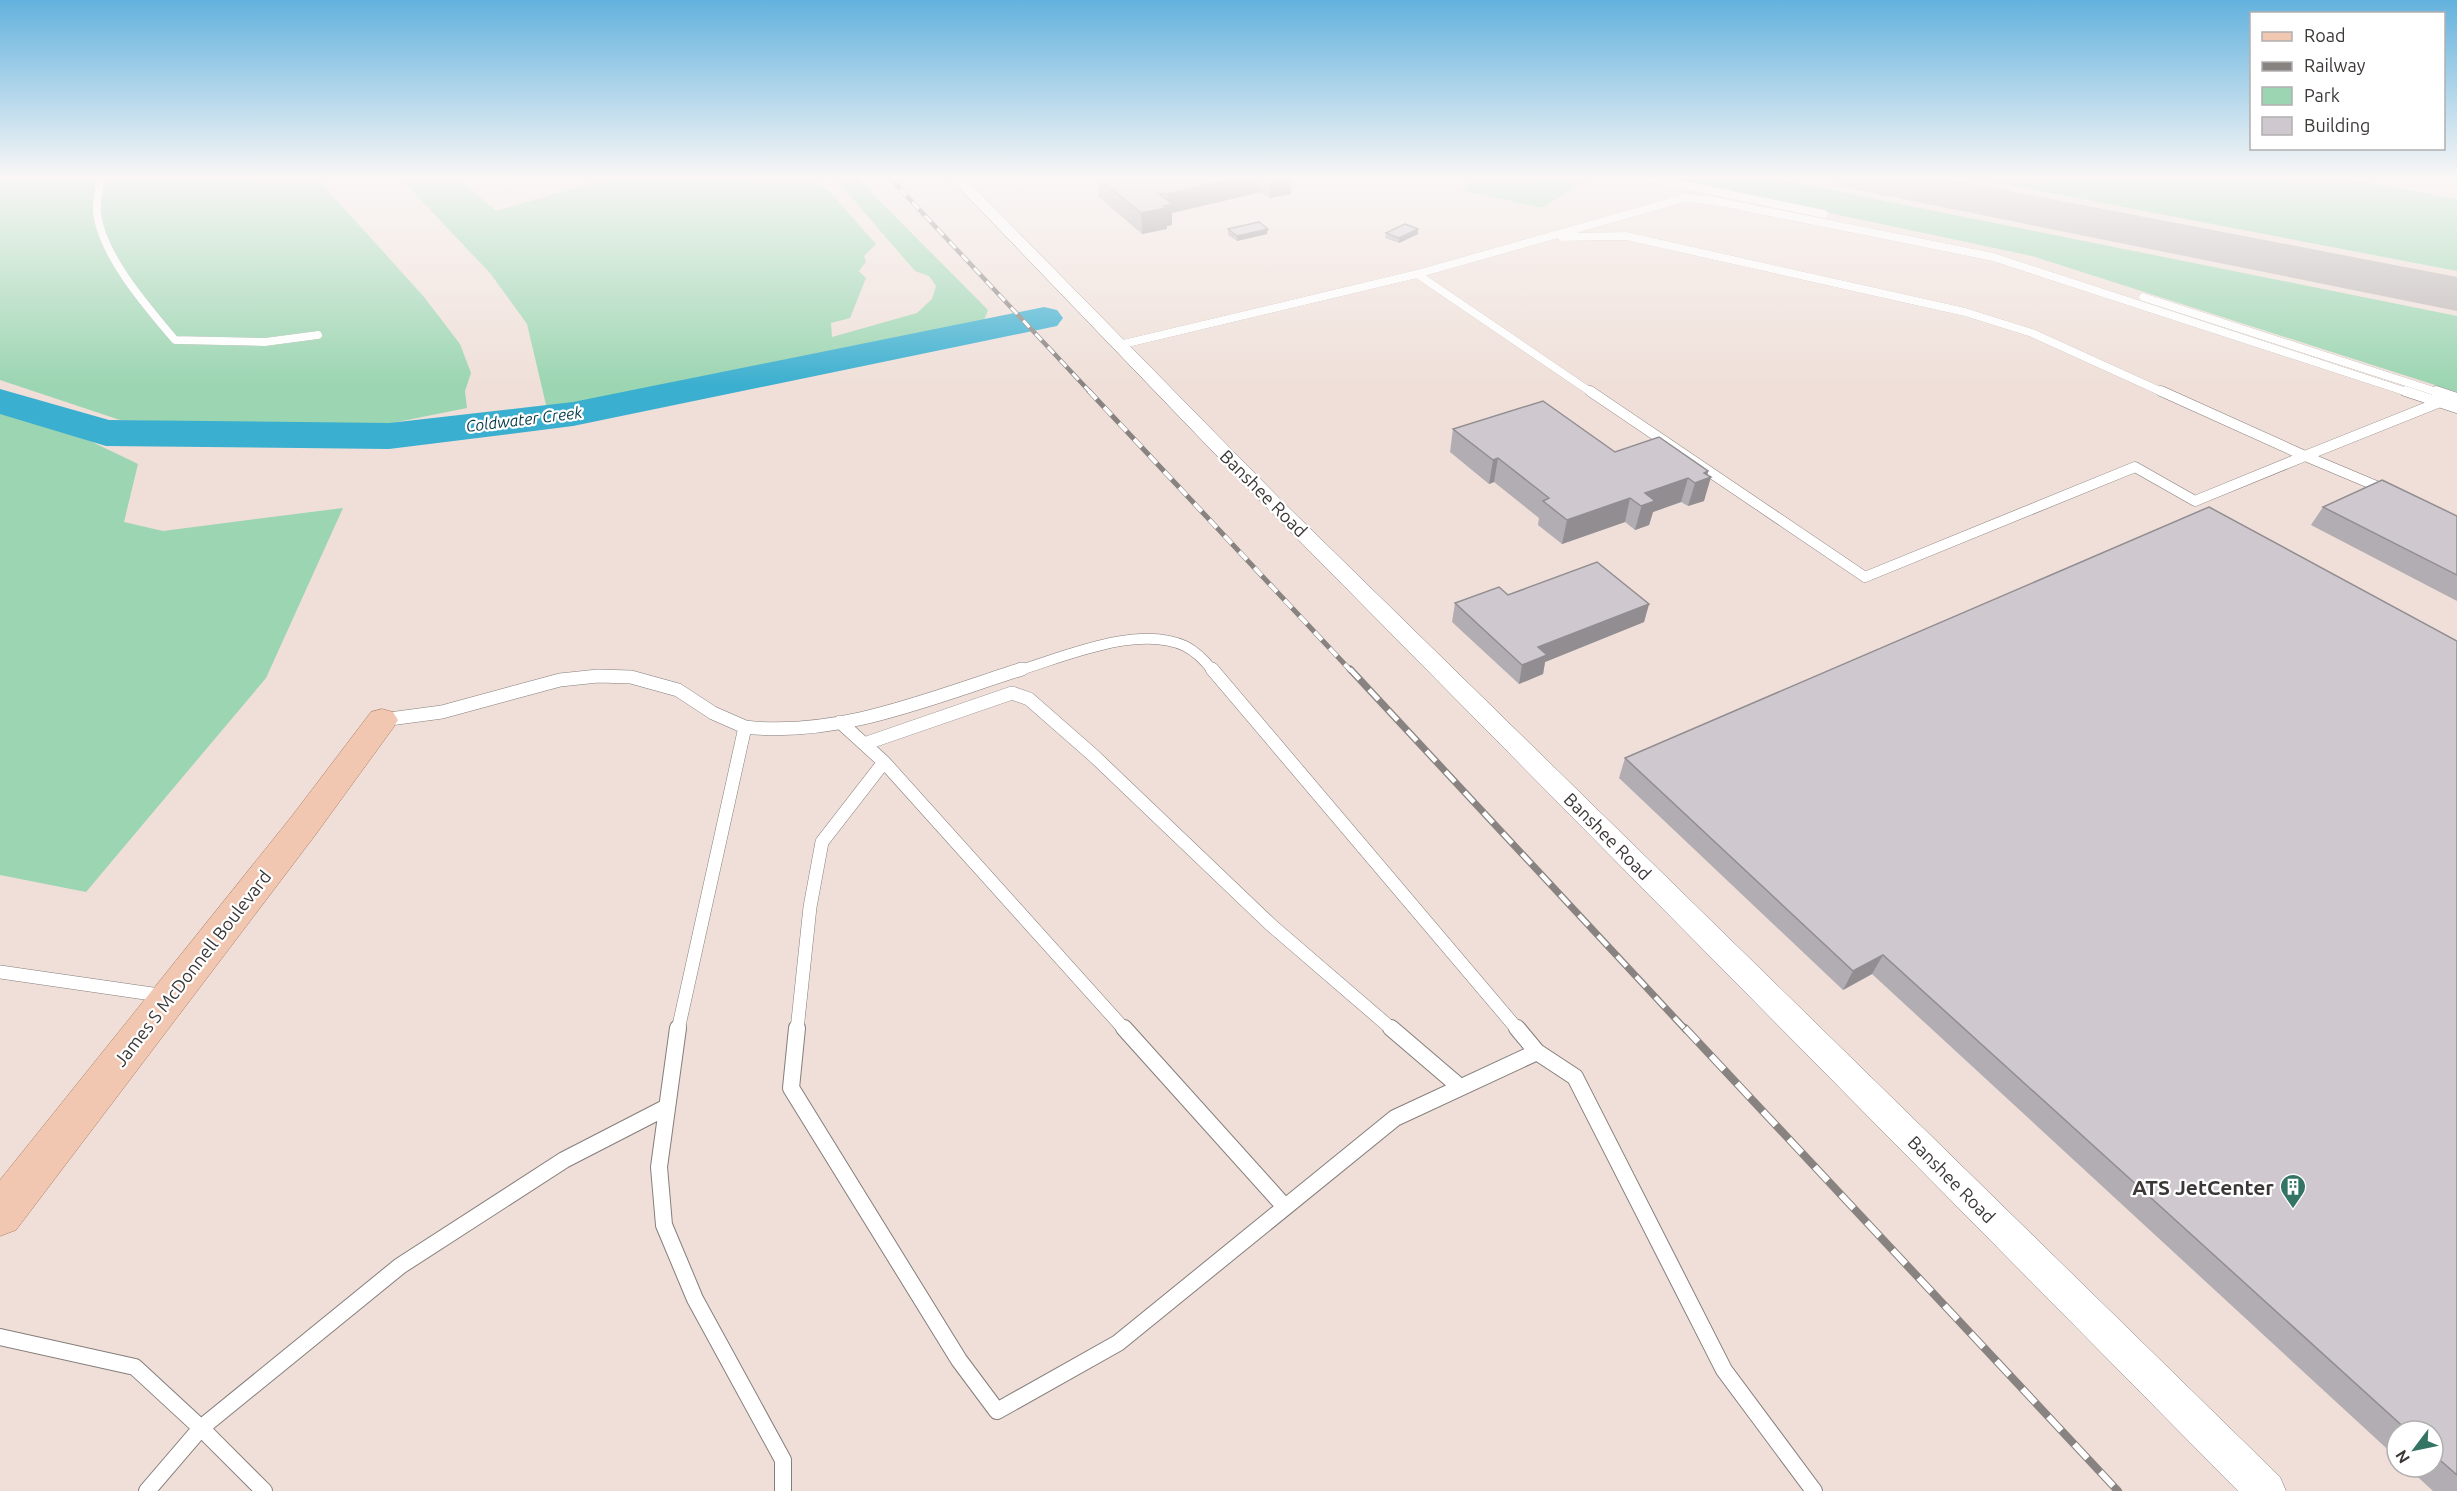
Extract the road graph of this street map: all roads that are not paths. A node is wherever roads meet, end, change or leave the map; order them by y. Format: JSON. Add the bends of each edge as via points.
{"nodes":[{"id":1,"x":109,"y":246,"type":"edge"},
{"id":2,"x":1023,"y":246,"type":"edge"},
{"id":3,"x":1514,"y":246,"type":"edge"},
{"id":4,"x":1669,"y":246,"type":"edge"},
{"id":5,"x":1937,"y":246,"type":"edge"},
{"id":6,"x":1970,"y":246,"type":"edge"},
{"id":7,"x":1417,"y":274,"type":"junction"},
{"id":8,"x":318,"y":335,"type":"dead end"},
{"id":9,"x":1119,"y":345,"type":"junction"},
{"id":10,"x":2457,"y":398,"type":"edge"},
{"id":11,"x":2440,"y":402,"type":"junction"},
{"id":12,"x":2457,"y":408,"type":"edge"},
{"id":13,"x":2304,"y":456,"type":"junction"},
{"id":14,"x":2392,"y":492,"type":"edge"},
{"id":15,"x":382,"y":720,"type":"joint"},
{"id":16,"x":840,"y":722,"type":"junction"},
{"id":17,"x":746,"y":727,"type":"junction"},
{"id":18,"x":864,"y":744,"type":"junction"},
{"id":19,"x":884,"y":762,"type":"junction"},
{"id":20,"x":0,"y":972,"type":"edge"},
{"id":21,"x":170,"y":996,"type":"junction"},
{"id":22,"x":1537,"y":1052,"type":"junction"},
{"id":23,"x":1460,"y":1088,"type":"junction"},
{"id":24,"x":667,"y":1107,"type":"junction"},
{"id":25,"x":1285,"y":1207,"type":"junction"},
{"id":26,"x":0,"y":1215,"type":"edge"},
{"id":27,"x":0,"y":1337,"type":"edge"},
{"id":28,"x":201,"y":1428,"type":"junction"},
{"id":29,"x":147,"y":1491,"type":"edge"},
{"id":30,"x":264,"y":1491,"type":"edge"},
{"id":31,"x":783,"y":1491,"type":"edge"},
{"id":32,"x":1814,"y":1491,"type":"edge"},
{"id":33,"x":2266,"y":1491,"type":"edge"}],
"edges":[{"from":1,"to":8,"type":"lane","via":[[149,310],[176,340],[244,344],[286,342]]},
{"from":2,"to":9,"type":"street","name":"Banshee Road"},
{"from":3,"to":7,"type":"lane"},
{"from":4,"to":13,"type":"lane","via":[[1965,312],[2032,333]]},
{"from":5,"to":11,"type":"lane","via":[[1994,257]]},
{"from":6,"to":10,"type":"lane","via":[[2014,255]]},
{"from":7,"to":9,"type":"lane"},
{"from":7,"to":13,"type":"lane","via":[[1865,577],[2135,467],[2195,501]]},
{"from":9,"to":33,"type":"street","name":"Banshee Road","via":[[1284,515]]},
{"from":11,"to":12,"type":"lane"},
{"from":11,"to":13,"type":"lane"},
{"from":13,"to":14,"type":"lane"},
{"from":15,"to":17,"type":"lane","via":[[442,712],[560,680],[598,676],[631,677],[678,690],[713,713]]},
{"from":15,"to":21,"type":"main road","name":"James S McDonnell Boulevard"},
{"from":16,"to":17,"type":"lane","via":[[778,731]]},
{"from":16,"to":18,"type":"lane"},
{"from":16,"to":22,"type":"lane","via":[[1125,641],[1155,638],[1187,647],[1207,664]]},
{"from":17,"to":24,"type":"lane","via":[[673,1050]]},
{"from":18,"to":19,"type":"lane"},
{"from":18,"to":23,"type":"lane","via":[[1012,693],[1029,699],[1270,925]]},
{"from":19,"to":25,"type":"lane"},
{"from":19,"to":25,"type":"lane","via":[[822,842],[810,907],[790,1088],[959,1360],[997,1411],[1118,1343]]},
{"from":20,"to":21,"type":"lane"},
{"from":21,"to":26,"type":"main road","name":"James S McDonnell Boulevard"},
{"from":22,"to":23,"type":"lane"},
{"from":22,"to":32,"type":"lane","via":[[1575,1077],[1724,1370]]},
{"from":23,"to":25,"type":"lane","via":[[1395,1118]]},
{"from":24,"to":28,"type":"lane","via":[[564,1160],[400,1266]]},
{"from":24,"to":31,"type":"lane","via":[[659,1167],[664,1225],[695,1299],[783,1460]]},
{"from":27,"to":28,"type":"lane","via":[[135,1367]]},
{"from":28,"to":29,"type":"lane"},
{"from":28,"to":30,"type":"lane"}]}
